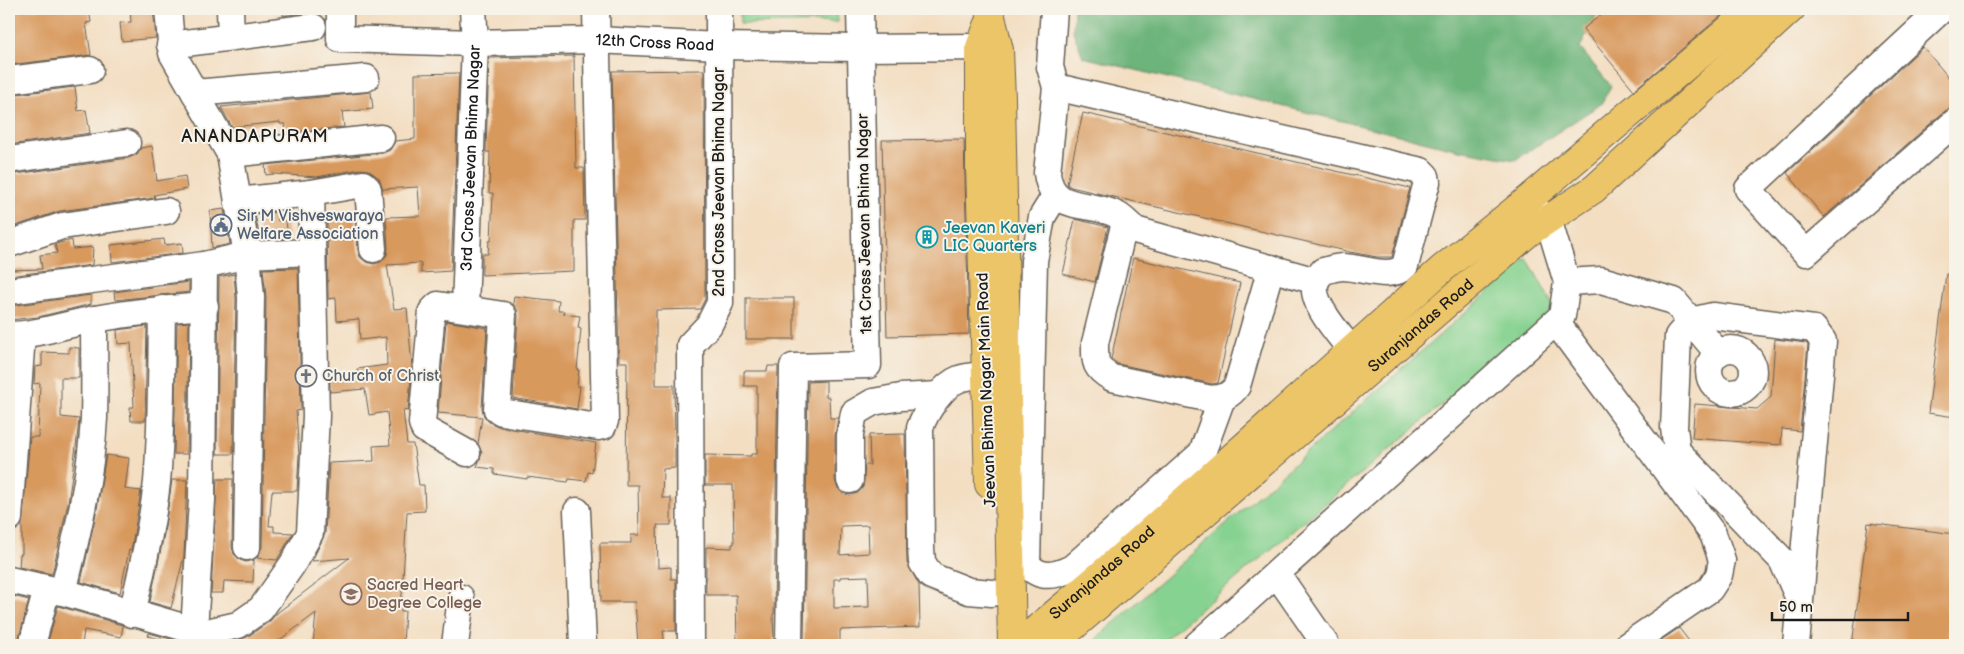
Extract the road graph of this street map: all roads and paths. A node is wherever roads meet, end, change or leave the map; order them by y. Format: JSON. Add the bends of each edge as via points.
{"nodes":[{"id":1,"x":168,"y":9,"type":"edge"},
{"id":2,"x":230,"y":9,"type":"edge"},
{"id":3,"x":340,"y":9,"type":"edge"},
{"id":4,"x":473,"y":9,"type":"edge"},
{"id":5,"x":596,"y":9,"type":"edge"},
{"id":6,"x":719,"y":9,"type":"edge"},
{"id":7,"x":860,"y":9,"type":"edge"},
{"id":8,"x":1054,"y":9,"type":"edge"},
{"id":9,"x":1753,"y":9,"type":"edge"},
{"id":10,"x":1791,"y":9,"type":"edge"},
{"id":11,"x":1942,"y":9,"type":"edge"},
{"id":12,"x":990,"y":13,"type":"edge"},
{"id":13,"x":278,"y":20,"type":"edge"},
{"id":14,"x":313,"y":28,"type":"dead end"},
{"id":15,"x":231,"y":37,"type":"junction"},
{"id":16,"x":596,"y":40,"type":"junction"},
{"id":17,"x":475,"y":43,"type":"junction"},
{"id":18,"x":170,"y":44,"type":"junction"},
{"id":19,"x":720,"y":46,"type":"junction"},
{"id":20,"x":862,"y":48,"type":"junction"},
{"id":21,"x":989,"y":48,"type":"junction"},
{"id":22,"x":90,"y":70,"type":"dead end"},
{"id":23,"x":366,"y":78,"type":"dead end"},
{"id":24,"x":9,"y":80,"type":"edge"},
{"id":25,"x":1056,"y":87,"type":"junction"},
{"id":26,"x":195,"y":93,"type":"junction"},
{"id":27,"x":1955,"y":122,"type":"edge"},
{"id":28,"x":381,"y":138,"type":"dead end"},
{"id":29,"x":127,"y":143,"type":"dead end"},
{"id":30,"x":230,"y":154,"type":"junction"},
{"id":31,"x":9,"y":160,"type":"edge"},
{"id":32,"x":311,"y":193,"type":"junction"},
{"id":33,"x":1056,"y":196,"type":"junction"},
{"id":34,"x":1529,"y":199,"type":"junction"},
{"id":35,"x":238,"y":201,"type":"junction"},
{"id":36,"x":166,"y":211,"type":"dead end"},
{"id":37,"x":1125,"y":222,"type":"junction"},
{"id":38,"x":1545,"y":222,"type":"junction"},
{"id":39,"x":9,"y":244,"type":"edge"},
{"id":40,"x":373,"y":249,"type":"dead end"},
{"id":41,"x":311,"y":252,"type":"junction"},
{"id":42,"x":247,"y":255,"type":"junction"},
{"id":43,"x":204,"y":265,"type":"junction"},
{"id":44,"x":1271,"y":268,"type":"junction"},
{"id":45,"x":1316,"y":281,"type":"junction"},
{"id":46,"x":1567,"y":282,"type":"junction"},
{"id":47,"x":9,"y":291,"type":"edge"},
{"id":48,"x":205,"y":306,"type":"junction"},
{"id":49,"x":465,"y":308,"type":"junction"},
{"id":50,"x":162,"y":309,"type":"junction"},
{"id":51,"x":94,"y":319,"type":"junction"},
{"id":52,"x":1691,"y":321,"type":"junction"},
{"id":53,"x":1556,"y":322,"type":"junction"},
{"id":54,"x":15,"y":335,"type":"edge"},
{"id":55,"x":1352,"y":351,"type":"junction"},
{"id":56,"x":1718,"y":353,"type":"dead end"},
{"id":57,"x":986,"y":374,"type":"junction"},
{"id":58,"x":939,"y":395,"type":"junction"},
{"id":59,"x":1222,"y":398,"type":"junction"},
{"id":60,"x":467,"y":453,"type":"dead end"},
{"id":61,"x":850,"y":480,"type":"dead end"},
{"id":62,"x":577,"y":511,"type":"dead end"},
{"id":63,"x":9,"y":518,"type":"edge"},
{"id":64,"x":247,"y":547,"type":"dead end"},
{"id":65,"x":1277,"y":574,"type":"junction"},
{"id":66,"x":9,"y":580,"type":"edge"},
{"id":67,"x":55,"y":590,"type":"junction"},
{"id":68,"x":992,"y":592,"type":"junction"},
{"id":69,"x":462,"y":598,"type":"dead end"},
{"id":70,"x":1800,"y":601,"type":"junction"},
{"id":71,"x":132,"y":614,"type":"junction"},
{"id":72,"x":201,"y":636,"type":"edge"},
{"id":73,"x":32,"y":645,"type":"edge"},
{"id":74,"x":455,"y":645,"type":"edge"},
{"id":75,"x":583,"y":645,"type":"edge"},
{"id":76,"x":691,"y":645,"type":"edge"},
{"id":77,"x":789,"y":645,"type":"edge"},
{"id":78,"x":994,"y":645,"type":"edge"},
{"id":79,"x":1012,"y":645,"type":"edge"},
{"id":80,"x":1018,"y":645,"type":"edge"},
{"id":81,"x":1052,"y":645,"type":"edge"},
{"id":82,"x":1197,"y":645,"type":"edge"},
{"id":83,"x":1326,"y":645,"type":"edge"},
{"id":84,"x":1628,"y":645,"type":"edge"},
{"id":85,"x":1796,"y":645,"type":"edge"}],
"edges":[{"from":1,"to":18,"type":"street"},
{"from":2,"to":15,"type":"street"},
{"from":3,"to":17,"type":"street","name":"12th Cross Road","via":[[340,39]]},
{"from":4,"to":17,"type":"street","name":"3rd Cross Jeevan Bhima Nagar"},
{"from":5,"to":16,"type":"street"},
{"from":6,"to":19,"type":"street","name":"2nd Cross Jeevan Bhima Nagar"},
{"from":7,"to":20,"type":"street","name":"1st Cross Jeevan Bhima Nagar"},
{"from":8,"to":25,"type":"street","via":[[1050,67]]},
{"from":9,"to":34,"type":"main road","name":"Suranjandas Road"},
{"from":10,"to":38,"type":"main road","name":"Suranjandas Road","via":[[1594,190]]},
{"from":11,"to":27,"type":"street","via":[[1748,189],[1806,253]]},
{"from":12,"to":21,"type":"main road","name":"Jeevan Bhima Nagar Main Road"},
{"from":13,"to":14,"type":"street"},
{"from":13,"to":15,"type":"street"},
{"from":15,"to":18,"type":"street"},
{"from":16,"to":17,"type":"street","name":"12th Cross Road"},
{"from":16,"to":19,"type":"street","name":"12th Cross Road"},
{"from":16,"to":49,"type":"street","via":[[603,426],[497,409],[503,315]]},
{"from":17,"to":49,"type":"street","name":"3rd Cross Jeevan Bhima Nagar"},
{"from":18,"to":26,"type":"street"},
{"from":19,"to":20,"type":"street","name":"12th Cross Road"},
{"from":19,"to":76,"type":"street","name":"2nd Cross Jeevan Bhima Nagar","via":[[720,303],[709,325],[690,345]]},
{"from":20,"to":21,"type":"street","name":"12th Cross Road"},
{"from":20,"to":77,"type":"street","name":"1st Cross Jeevan Bhima Nagar","via":[[868,365],[793,367]]},
{"from":21,"to":57,"type":"main road","name":"Jeevan Bhima Nagar Main Road","via":[[980,166]]},
{"from":21,"to":79,"type":"main road","name":"Jeevan Bhima Nagar Main Road"},
{"from":22,"to":24,"type":"street"},
{"from":23,"to":26,"type":"street"},
{"from":25,"to":33,"type":"street","via":[[1048,173],[1049,185]]},
{"from":25,"to":45,"type":"street","via":[[1421,171],[1426,176],[1405,266],[1400,272],[1342,267],[1323,271]]},
{"from":26,"to":30,"type":"street"},
{"from":28,"to":30,"type":"street"},
{"from":29,"to":31,"type":"street"},
{"from":30,"to":35,"type":"street"},
{"from":32,"to":35,"type":"street"},
{"from":32,"to":40,"type":"street","via":[[363,184],[368,189]]},
{"from":32,"to":41,"type":"street"},
{"from":33,"to":37,"type":"street","via":[[1067,202],[1119,215]]},
{"from":33,"to":59,"type":"street","via":[[1042,217],[1032,286],[1027,564],[1033,572],[1048,576],[1072,568],[1202,453]]},
{"from":34,"to":38,"type":"street"},
{"from":34,"to":55,"type":"main road","name":"Suranjandas Road","via":[[1442,270]]},
{"from":35,"to":42,"type":"street"},
{"from":36,"to":39,"type":"street","via":[[62,226]]},
{"from":37,"to":44,"type":"street","via":[[1135,230]]},
{"from":37,"to":59,"type":"street","via":[[1097,331],[1095,358],[1100,371],[1112,378],[1211,399]]},
{"from":38,"to":46,"type":"street","via":[[1551,229]]},
{"from":38,"to":81,"type":"main road","name":"Suranjandas Road","via":[[1529,232]]},
{"from":41,"to":42,"type":"street"},
{"from":41,"to":72,"type":"street","via":[[316,416],[310,533],[261,609],[238,625]]},
{"from":42,"to":43,"type":"street"},
{"from":42,"to":64,"type":"street","via":[[251,297]]},
{"from":43,"to":47,"type":"street"},
{"from":43,"to":48,"type":"street"},
{"from":44,"to":45,"type":"street"},
{"from":44,"to":59,"type":"street","via":[[1237,386]]},
{"from":45,"to":55,"type":"street","via":[[1319,306]]},
{"from":46,"to":52,"type":"street","via":[[1601,280],[1663,297],[1674,301]]},
{"from":46,"to":53,"type":"street","via":[[1562,316]]},
{"from":48,"to":50,"type":"street"},
{"from":48,"to":72,"type":"street"},
{"from":49,"to":60,"type":"street","via":[[438,305],[432,311],[422,423],[424,429]]},
{"from":50,"to":51,"type":"street"},
{"from":50,"to":71,"type":"street","via":[[156,483]]},
{"from":51,"to":54,"type":"street"},
{"from":51,"to":67,"type":"street","via":[[94,419],[89,463],[74,550]]},
{"from":52,"to":56,"type":"street"},
{"from":52,"to":70,"type":"street","via":[[1678,336],[1674,428],[1678,451],[1782,560]]},
{"from":52,"to":70,"type":"street","via":[[1713,316],[1814,329],[1823,341]]},
{"from":53,"to":65,"type":"street"},
{"from":53,"to":84,"type":"street","via":[[1713,534],[1722,560],[1719,575],[1710,589]]},
{"from":54,"to":63,"type":"street"},
{"from":55,"to":80,"type":"main road","name":"Suranjandas Road"},
{"from":57,"to":58,"type":"street","via":[[958,379]]},
{"from":57,"to":68,"type":"main road","name":"Jeevan Bhima Nagar Main Road"},
{"from":58,"to":61,"type":"street","via":[[873,402],[854,413],[850,435]]},
{"from":58,"to":68,"type":"street","via":[[920,428],[922,562],[931,576],[940,580],[969,591]]},
{"from":62,"to":75,"type":"street"},
{"from":65,"to":82,"type":"street"},
{"from":65,"to":83,"type":"street"},
{"from":66,"to":67,"type":"street"},
{"from":67,"to":71,"type":"street"},
{"from":67,"to":73,"type":"street"},
{"from":68,"to":78,"type":"main road","name":"Jeevan Bhima Nagar Main Road"},
{"from":69,"to":74,"type":"street"},
{"from":70,"to":85,"type":"street"},
{"from":71,"to":72,"type":"street"}]}
